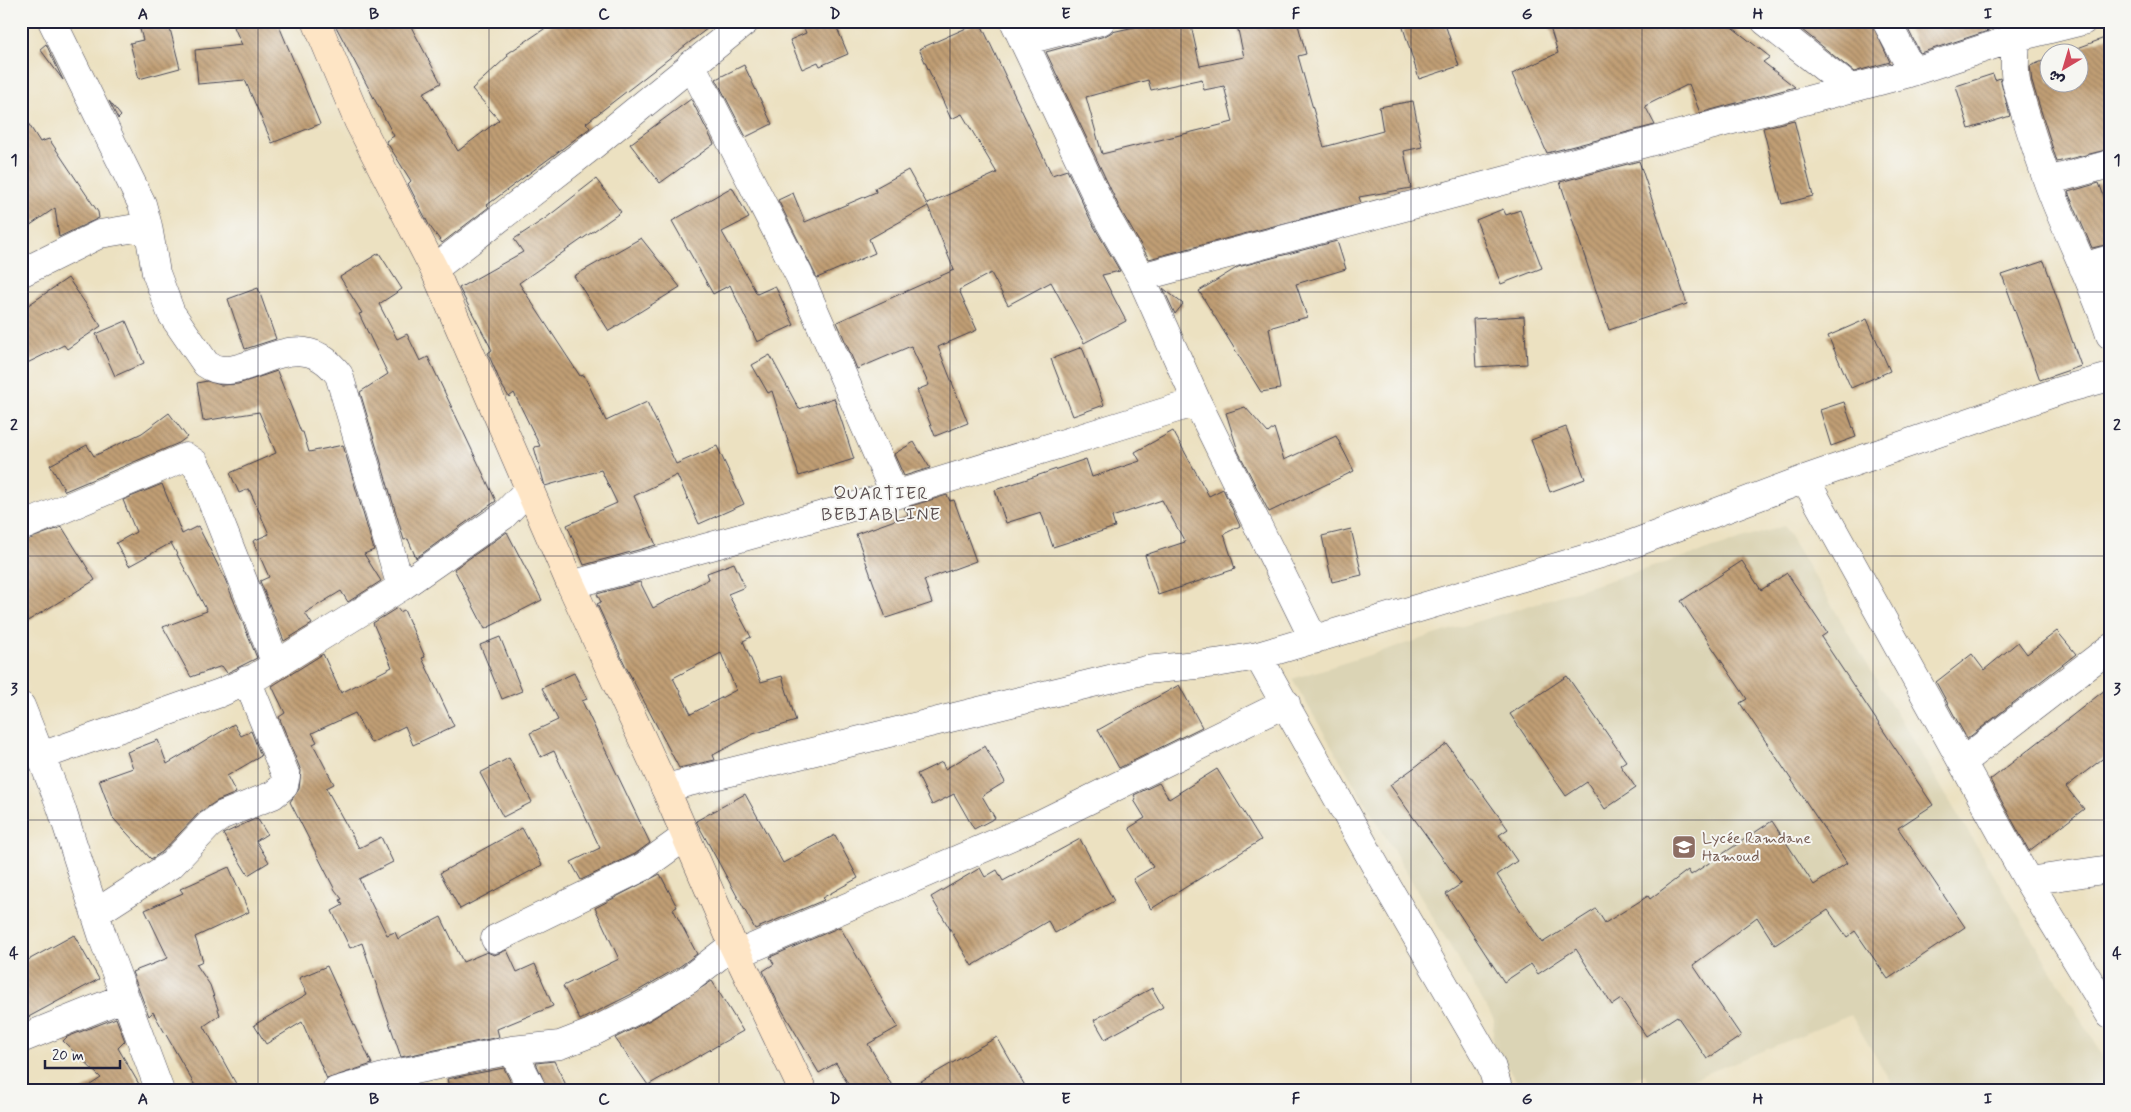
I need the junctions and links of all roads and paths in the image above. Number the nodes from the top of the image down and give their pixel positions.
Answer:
1 (52, 21) edge
2 (316, 21) edge
3 (746, 21) edge
4 (1101, 21) edge
5 (1765, 21) edge
6 (1886, 21) edge
7 (2084, 21) edge
8 (2017, 29) edge
9 (1019, 31) edge
10 (691, 64) junction
11 (1913, 72) junction
12 (1850, 88) junction
13 (2110, 164) edge
14 (2048, 181) junction
15 (148, 226) junction
16 (2110, 259) edge
17 (2083, 267) junction
18 (434, 269) junction
19 (21, 273) edge
20 (1141, 277) junction
21 (2110, 335) edge
22 (2110, 377) edge
23 (1198, 402) junction
24 (1806, 479) junction
25 (530, 488) junction
26 (895, 495) junction
27 (21, 526) edge
28 (572, 584) junction
29 (401, 587) junction
30 (1314, 640) junction
31 (2110, 648) edge
32 (1258, 656) junction
33 (276, 664) junction
34 (248, 680) junction
35 (1286, 703) junction
36 (21, 706) edge
37 (41, 756) junction
38 (1962, 762) junction
39 (665, 788) junction
40 (686, 836) junction
41 (2110, 869) edge
42 (2028, 881) junction
43 (96, 913) junction
44 (495, 939) dead end
45 (736, 950) junction
46 (125, 997) junction
47 (2110, 1015) edge
48 (21, 1038) edge
49 (512, 1050) junction
50 (160, 1091) edge
51 (336, 1091) edge
52 (533, 1091) edge
53 (802, 1091) edge
54 (1499, 1091) edge

1 - 15 street
2 - 18 main road
3 - 10 street
4 - 9 street
5 - 12 street
6 - 11 street
7 - 8 street
8 - 11 street
8 - 14 street
9 - 20 street
10 - 18 street
10 - 26 street
11 - 12 street
12 - 20 street
13 - 14 street
14 - 17 street
15 - 19 street
15 - 29 street
16 - 17 street
17 - 21 street
18 - 25 main road
20 - 23 street
22 - 24 street
23 - 26 street
23 - 30 street
24 - 30 street
24 - 38 street
25 - 28 main road
25 - 29 street
26 - 28 street
27 - 33 street
28 - 39 main road
29 - 33 street
30 - 32 street
31 - 38 street
32 - 35 street
32 - 39 street
33 - 34 street
34 - 37 street
34 - 43 street
35 - 45 street
35 - 54 street
36 - 37 street
37 - 43 street
38 - 42 street
39 - 40 main road
40 - 44 street
40 - 45 main road
41 - 42 street
42 - 47 street
43 - 46 street
45 - 49 street
45 - 53 main road
46 - 48 street
46 - 50 street
49 - 51 street
49 - 52 street

